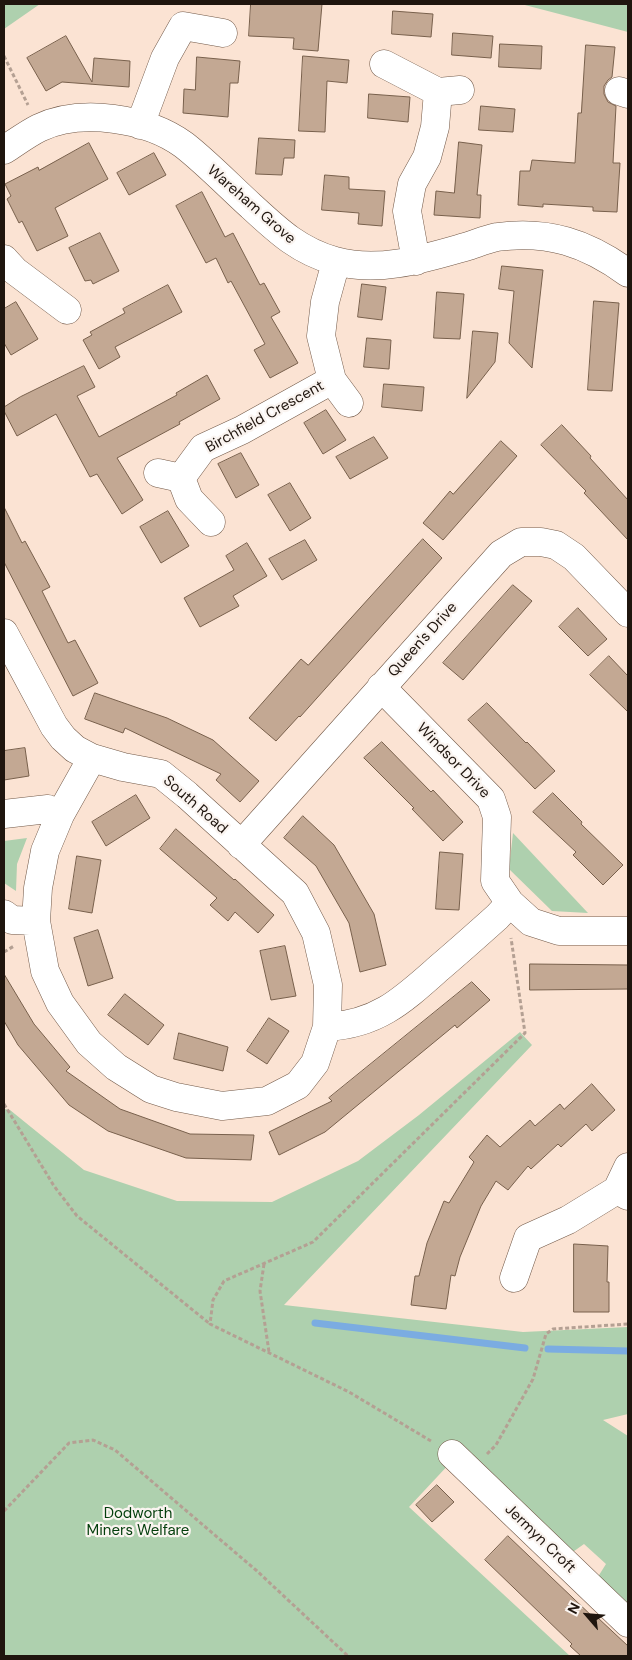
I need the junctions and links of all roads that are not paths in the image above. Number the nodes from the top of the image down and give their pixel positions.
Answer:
1 (223, 33) dead end
2 (384, 64) dead end
3 (140, 125) junction
4 (4, 150) edge
5 (4, 260) edge
6 (416, 261) junction
7 (336, 262) junction
8 (628, 273) edge
9 (67, 310) dead end
10 (332, 380) junction
11 (349, 403) dead end
12 (210, 522) dead end
13 (628, 613) edge
14 (4, 633) edge
15 (381, 687) junction
16 (92, 758) junction
17 (4, 814) edge
18 (60, 815) junction
19 (241, 845) junction
20 (510, 903) junction
21 (4, 914) edge
22 (36, 921) junction
23 (628, 931) edge
24 (327, 1027) junction
25 (624, 1184) edge
26 (514, 1278) dead end
27 (461, 1463) road end
28 (628, 1624) edge

1 - 3 street
2 - 6 street
3 - 4 street, Wareham Grove
3 - 7 street, Wareham Grove
5 - 9 street
6 - 7 street, Wareham Grove
6 - 8 street, Wareham Grove
7 - 10 street, Birchfield Crescent
10 - 11 street, Birchfield Crescent
10 - 12 street, Birchfield Crescent
13 - 15 street, Queen's Drive
14 - 16 street, South Road
15 - 19 street, Queen's Drive
15 - 20 street, Windsor Drive
16 - 18 street, South Road
16 - 19 street, South Road
17 - 18 street
18 - 22 street, South Road
19 - 24 street, South Road
20 - 23 street
20 - 24 street
21 - 22 street
22 - 24 street, South Road
25 - 26 street
27 - 28 street, Jermyn Croft

